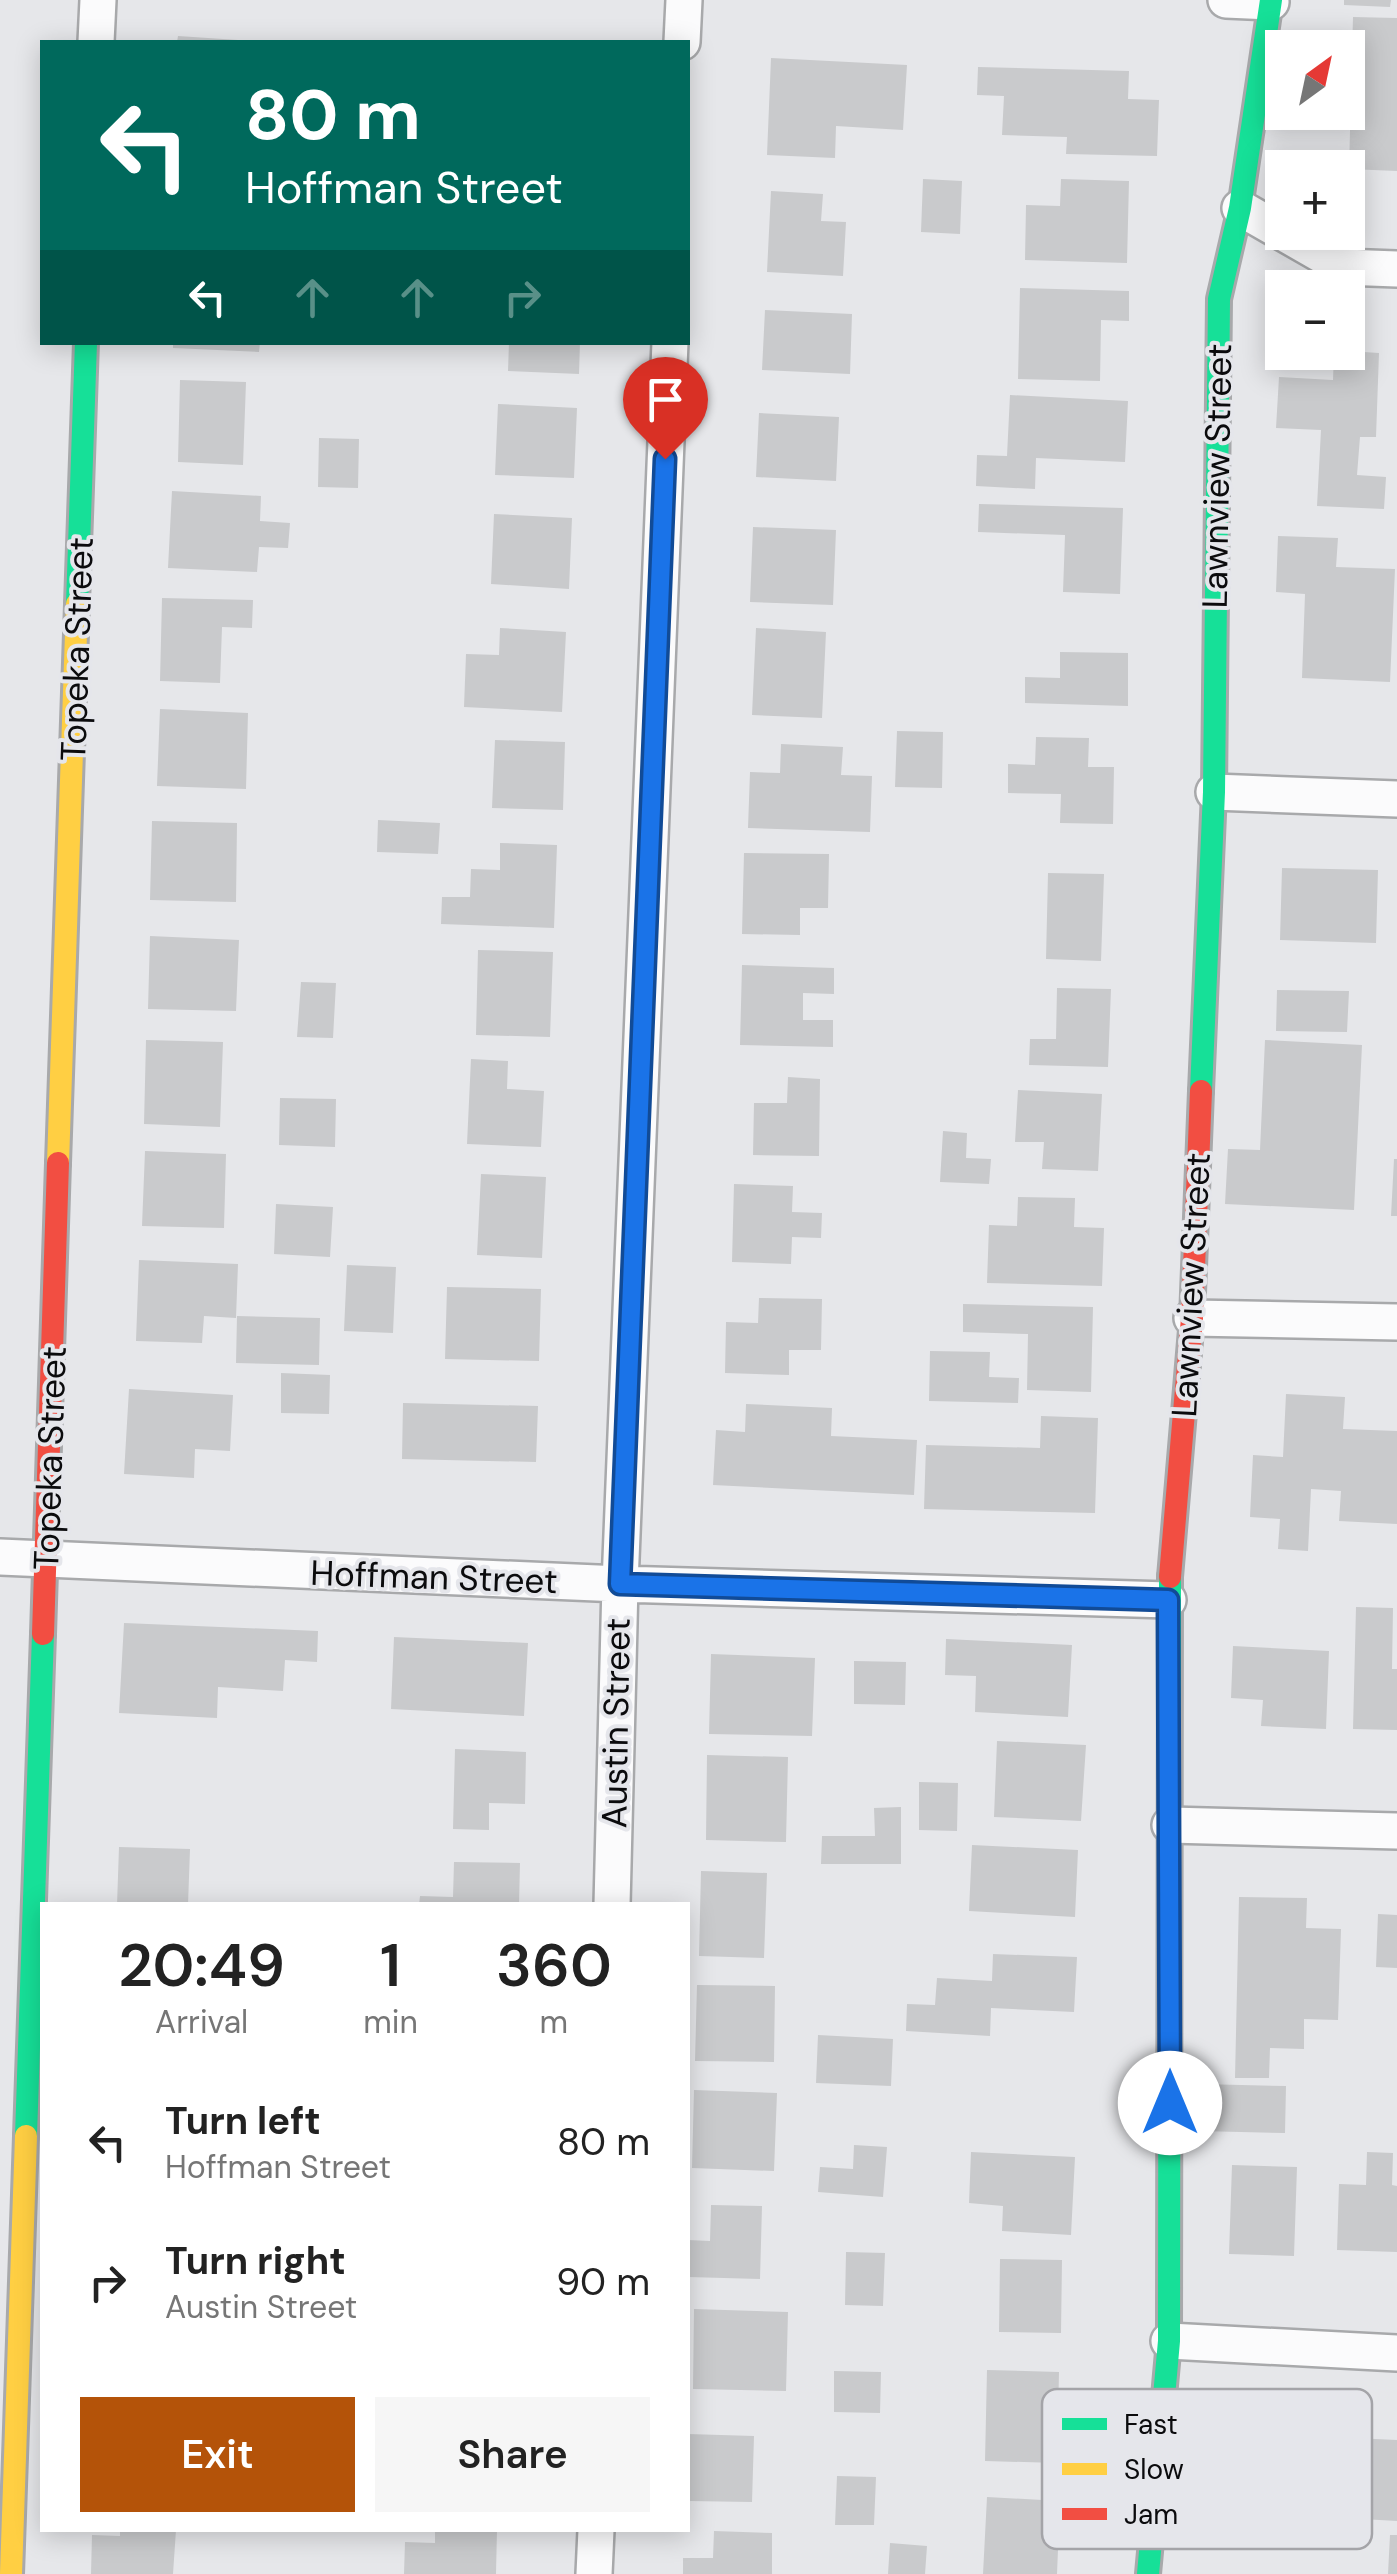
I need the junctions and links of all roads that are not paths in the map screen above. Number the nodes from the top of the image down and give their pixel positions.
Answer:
1 (98, 0) edge
2 (684, 0) edge
3 (1226, 0) edge
4 (1271, 1) edge
5 (96, 40) edge
6 (682, 40) edge
7 (1240, 208) junction
8 (1397, 269) edge
9 (86, 345) edge
10 (670, 345) edge
11 (1214, 792) junction
12 (1397, 799) edge
13 (1192, 1318) junction
14 (1397, 1322) edge
15 (0, 1557) edge
16 (47, 1560) junction
17 (620, 1584) junction
18 (1168, 1600) junction
19 (1170, 1824) junction
20 (1397, 1831) edge
21 (612, 1902) edge
22 (1169, 2342) junction
23 (1397, 2353) edge
24 (1165, 2389) edge
25 (596, 2532) edge
26 (1150, 2549) edge
27 (10, 2574) edge
28 (594, 2574) edge
29 (1148, 2574) edge

1 - 5 street
2 - 6 street
3 - 4 street
4 - 7 street, Lawnview Street
7 - 8 street
7 - 11 street, Lawnview Street
9 - 16 street, Topeka Street
10 - 17 street, Austin Street
11 - 12 street
11 - 13 street, Lawnview Street
13 - 14 street
13 - 18 street, Lawnview Street
15 - 16 street, Hoffman Street
16 - 17 street, Hoffman Street
16 - 27 street, Topeka Street
17 - 18 street, Hoffman Street
17 - 21 street, Austin Street
18 - 19 street, Lawnview Street
19 - 20 street
19 - 22 street, Lawnview Street
22 - 23 street
22 - 24 street, Lawnview Street
25 - 28 street
26 - 29 street, Lawnview Street

